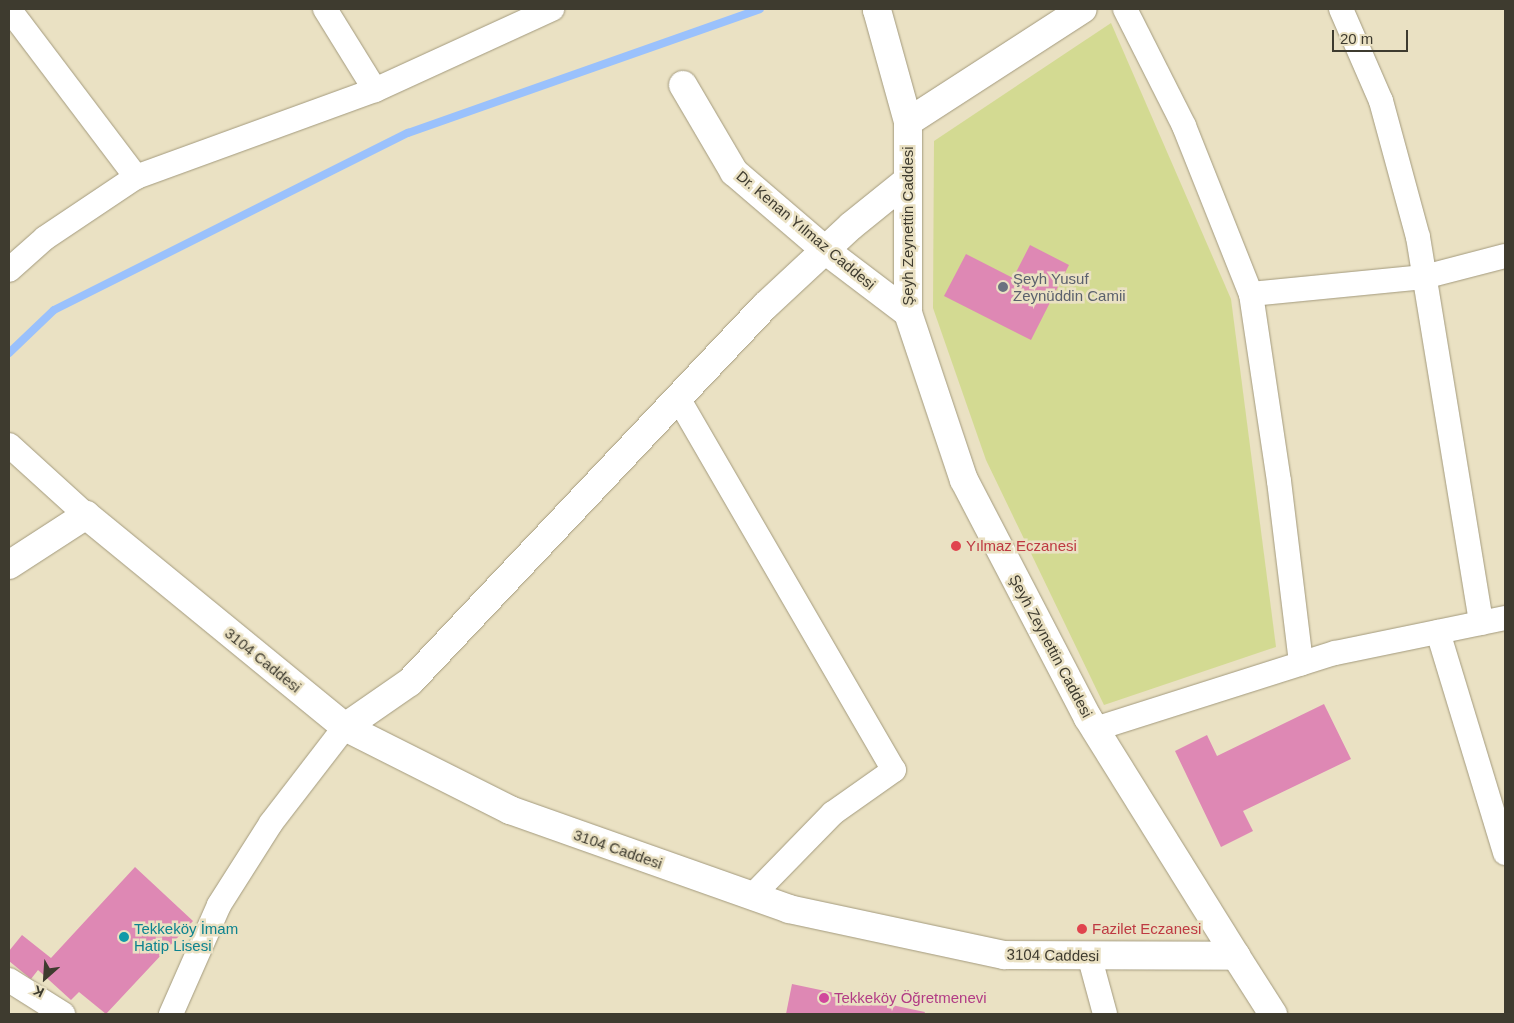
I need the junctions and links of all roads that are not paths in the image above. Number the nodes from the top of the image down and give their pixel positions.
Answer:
1 (10, 9) edge
2 (325, 9) edge
3 (552, 9) edge
4 (877, 9) edge
5 (1083, 9) edge
6 (1125, 9) edge
7 (1341, 9) edge
8 (683, 85) dead end
9 (375, 90) junction
10 (908, 122) junction
11 (136, 177) junction
12 (908, 180) junction
13 (825, 250) junction
14 (1505, 256) edge
15 (9, 270) edge
16 (1424, 277) junction
17 (1251, 294) junction
18 (908, 313) junction
19 (678, 398) junction
20 (9, 445) edge
21 (86, 516) junction
22 (9, 565) edge
23 (1505, 618) edge
24 (1481, 623) junction
25 (1438, 632) junction
26 (1301, 664) junction
27 (345, 727) junction
28 (1095, 729) junction
29 (1505, 853) edge
30 (752, 896) junction
31 (1089, 955) junction
32 (1236, 956) junction
33 (9, 980) edge
34 (63, 1014) edge
35 (171, 1014) edge
36 (1105, 1014) edge
37 (1273, 1014) edge

1 - 11 street
2 - 9 street
3 - 9 street
4 - 10 street, Şeyh Zeynettin Caddesi
5 - 10 street
6 - 17 street
7 - 16 street
8 - 13 street, Dr. Kenan Yılmaz Caddesi
9 - 11 street
10 - 12 street, Şeyh Zeynettin Caddesi
11 - 15 street
12 - 13 street
12 - 18 street, Şeyh Zeynettin Caddesi
13 - 18 street, Dr. Kenan Yılmaz Caddesi
13 - 19 street
14 - 16 street
16 - 17 street
16 - 24 street
17 - 26 street
18 - 28 street, Şeyh Zeynettin Caddesi
19 - 27 street
19 - 30 street
20 - 21 street
21 - 22 street
21 - 27 street, 3104 Caddesi
23 - 24 street
24 - 25 street
25 - 26 street
25 - 29 street
26 - 28 street
27 - 30 street, 3104 Caddesi
27 - 35 street
28 - 32 street, Şeyh Zeynettin Caddesi
30 - 31 street, 3104 Caddesi
31 - 32 street, 3104 Caddesi
31 - 36 street
32 - 37 street, Şeyh Zeynettin Caddesi
33 - 34 street

